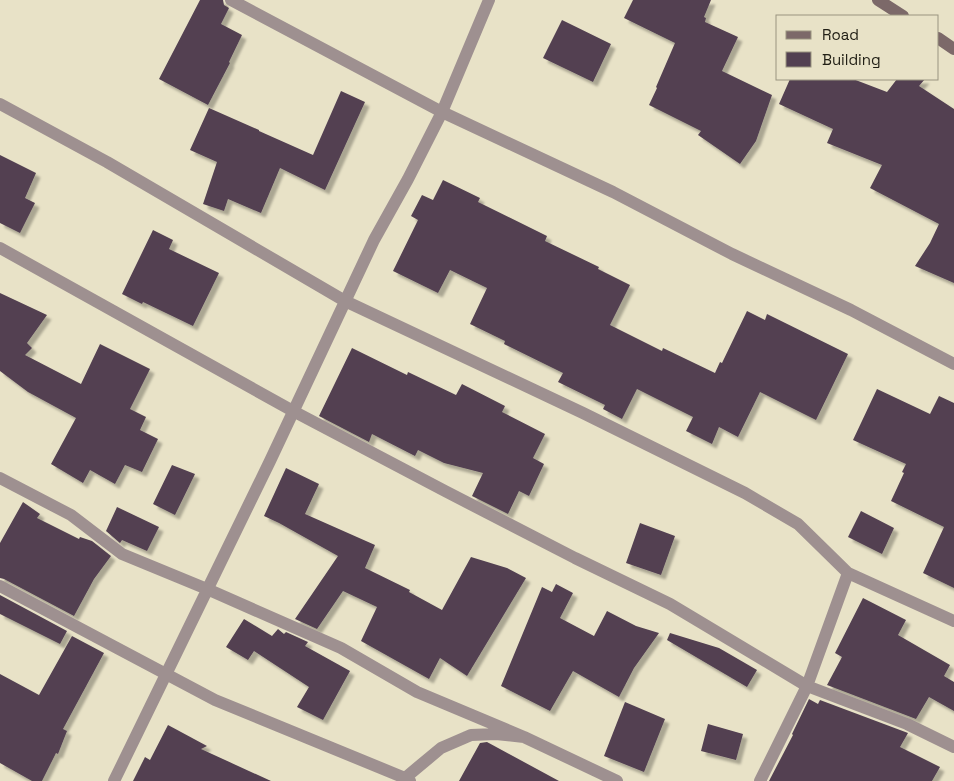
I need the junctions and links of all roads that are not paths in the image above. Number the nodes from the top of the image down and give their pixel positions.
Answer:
1 (231, 0) edge
2 (489, 0) edge
3 (878, 0) edge
4 (901, 15) edge
5 (939, 39) edge
6 (954, 49) edge
7 (0, 104) edge
8 (442, 112) junction
9 (0, 248) edge
10 (345, 301) junction
11 (954, 364) edge
12 (293, 411) junction
13 (0, 478) edge
14 (848, 573) junction
15 (0, 586) edge
16 (207, 589) junction
17 (954, 621) edge
18 (166, 673) junction
19 (807, 686) junction
20 (524, 737) junction
21 (954, 746) edge
22 (408, 779) edge
23 (114, 781) edge
24 (617, 781) edge
25 (760, 781) edge

1 - 8 street
2 - 8 street
3 - 4 street
5 - 6 street
7 - 10 street
8 - 10 street
8 - 11 street
9 - 12 street
10 - 12 street
10 - 14 street
12 - 16 street
12 - 19 street
13 - 16 street
14 - 17 street
14 - 19 street
15 - 18 street
16 - 18 street
16 - 20 street
18 - 22 street
18 - 23 street
19 - 21 street
19 - 25 street
20 - 22 street
20 - 24 street

